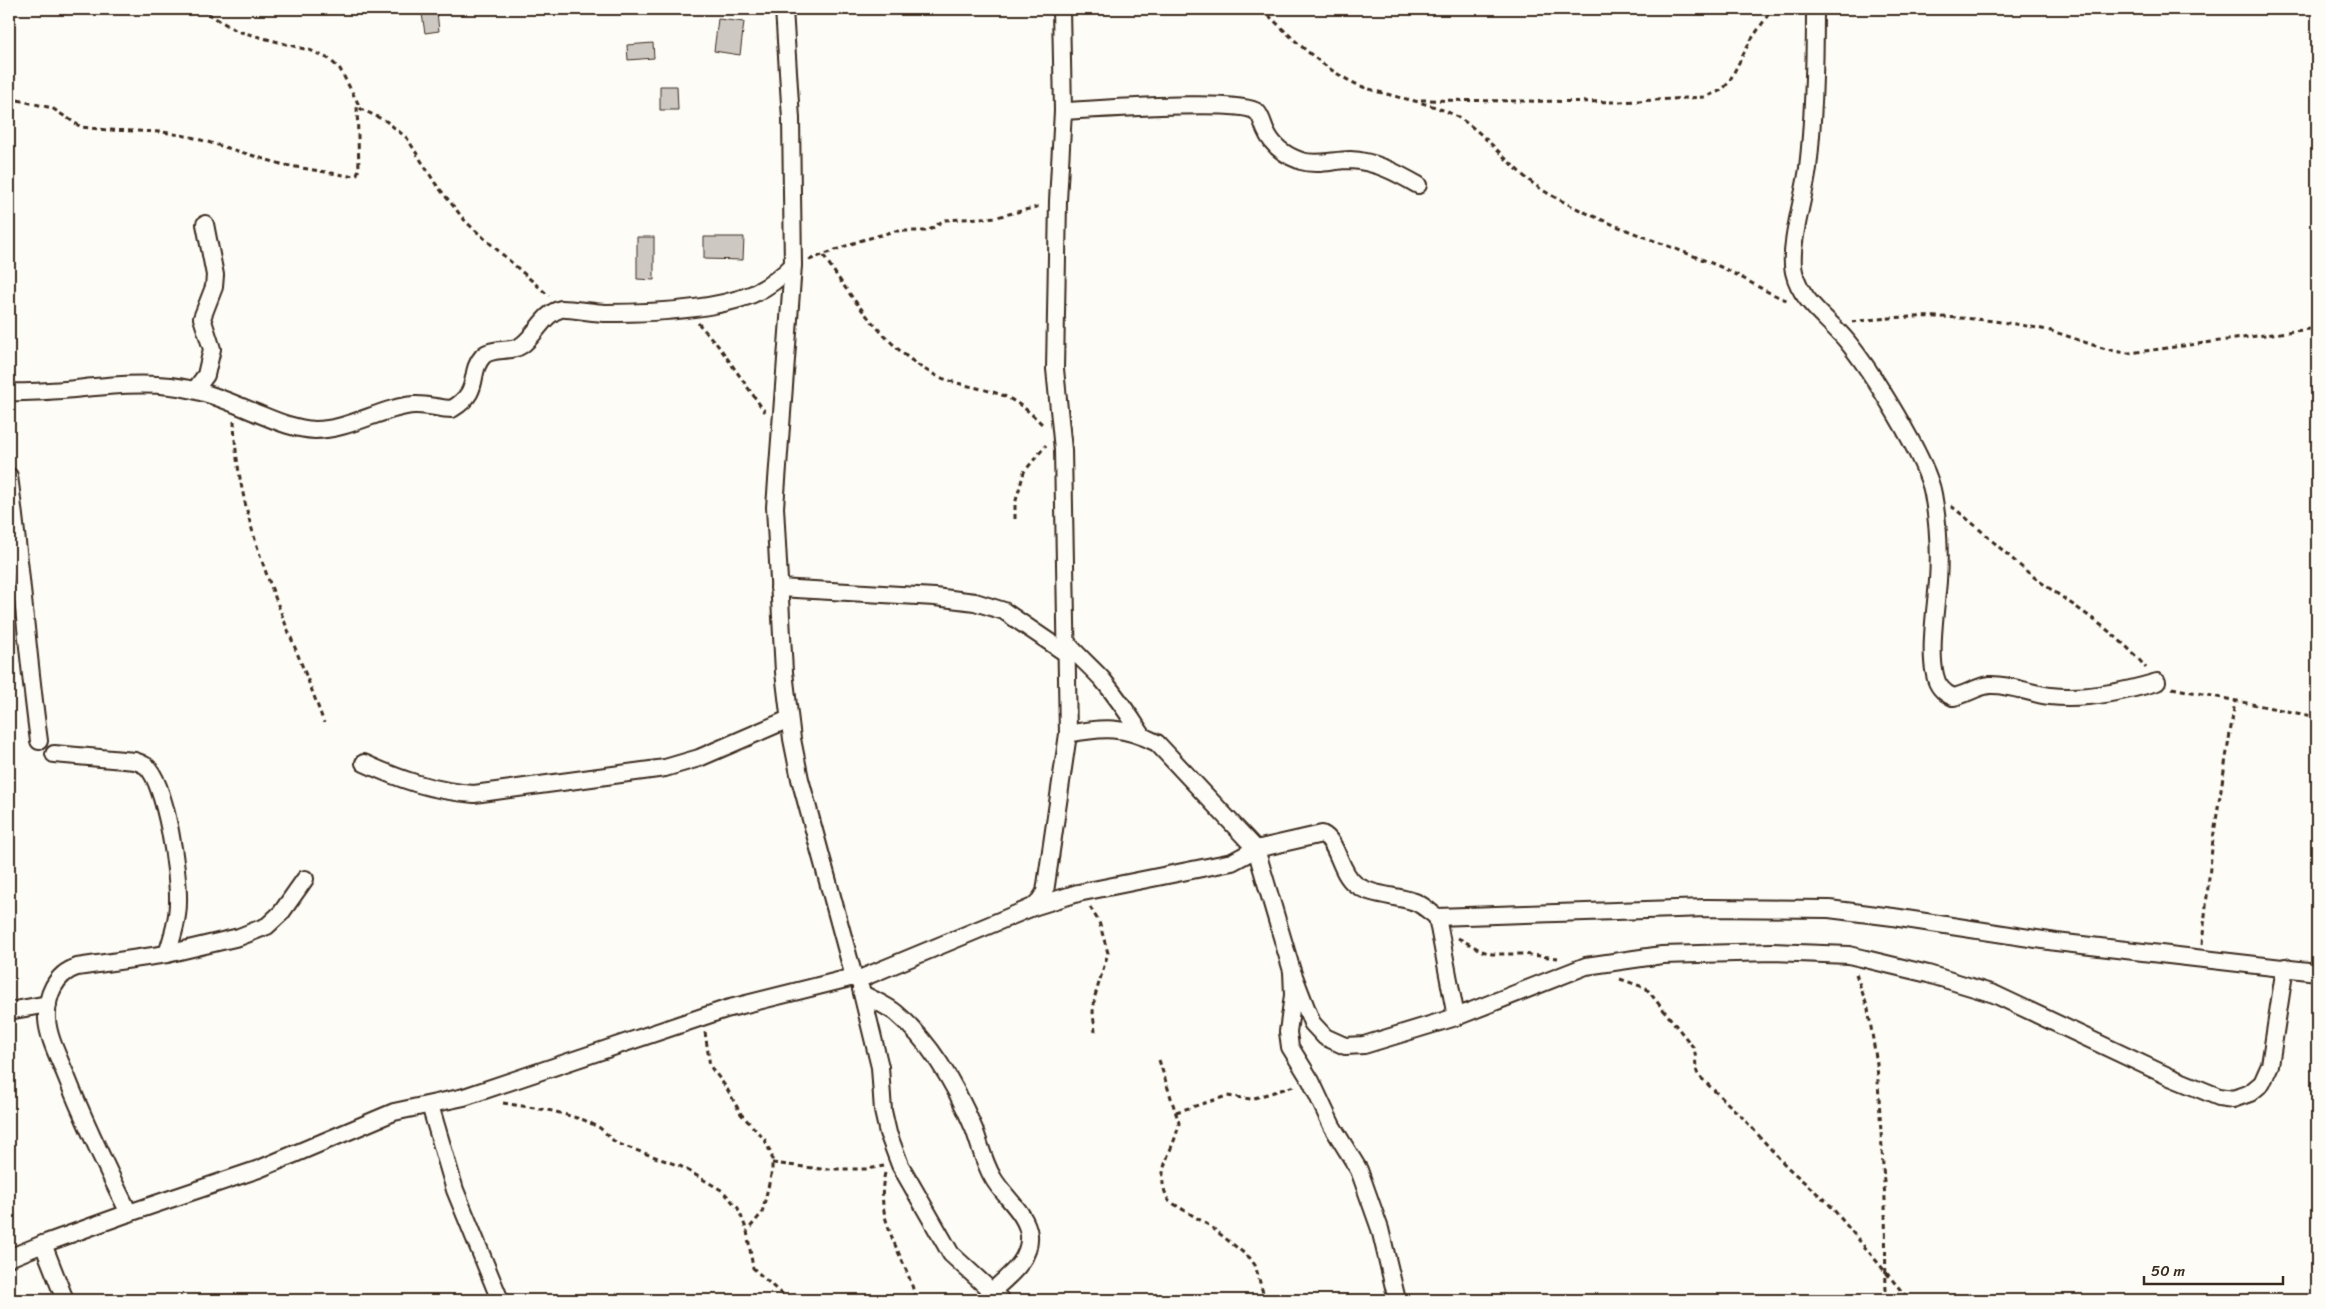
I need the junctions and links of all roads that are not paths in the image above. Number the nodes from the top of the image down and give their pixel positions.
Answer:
1 (784, 9) edge
2 (1061, 9) edge
3 (1815, 9) edge
4 (1063, 111) junction
5 (1418, 185) dead end
6 (205, 224) dead end
7 (793, 266) junction
8 (195, 390) junction
9 (9, 392) edge
10 (9, 476) edge
11 (779, 588) junction
12 (1067, 648) junction
13 (2157, 682) road end
14 (789, 719) junction
15 (1068, 734) junction
16 (1142, 735) junction
17 (39, 741) dead end
18 (54, 754) dead end
19 (364, 763) dead end
20 (1256, 849) junction
21 (305, 879) dead end
22 (1033, 907) junction
23 (1439, 922) junction
24 (167, 954) junction
25 (2285, 967) junction
26 (1292, 971) junction
27 (2317, 972) edge
28 (858, 984) junction
29 (48, 1004) junction
30 (9, 1011) edge
31 (1456, 1017) junction
32 (430, 1105) junction
33 (129, 1212) junction
34 (43, 1244) junction
35 (9, 1258) edge
36 (995, 1296) edge
37 (65, 1300) edge
38 (500, 1300) edge
39 (1397, 1300) edge

1 - 7 street
2 - 4 street
3 - 13 street
4 - 5 street
4 - 12 street
6 - 8 street
7 - 8 street
7 - 11 street
8 - 9 street
10 - 17 street
11 - 12 street
11 - 14 street
12 - 15 street
12 - 16 street
14 - 19 street
14 - 28 street
15 - 16 street
15 - 22 street
16 - 20 street
18 - 24 street
20 - 22 street
20 - 23 street
20 - 26 street
21 - 24 street
22 - 28 street
23 - 25 street
23 - 31 street
24 - 29 street
25 - 27 street
25 - 31 street
26 - 31 street
26 - 39 street
28 - 32 street
28 - 36 street
28 - 36 street
29 - 30 street
29 - 33 street
32 - 33 street
32 - 38 street
33 - 34 street
34 - 35 street
34 - 37 street

